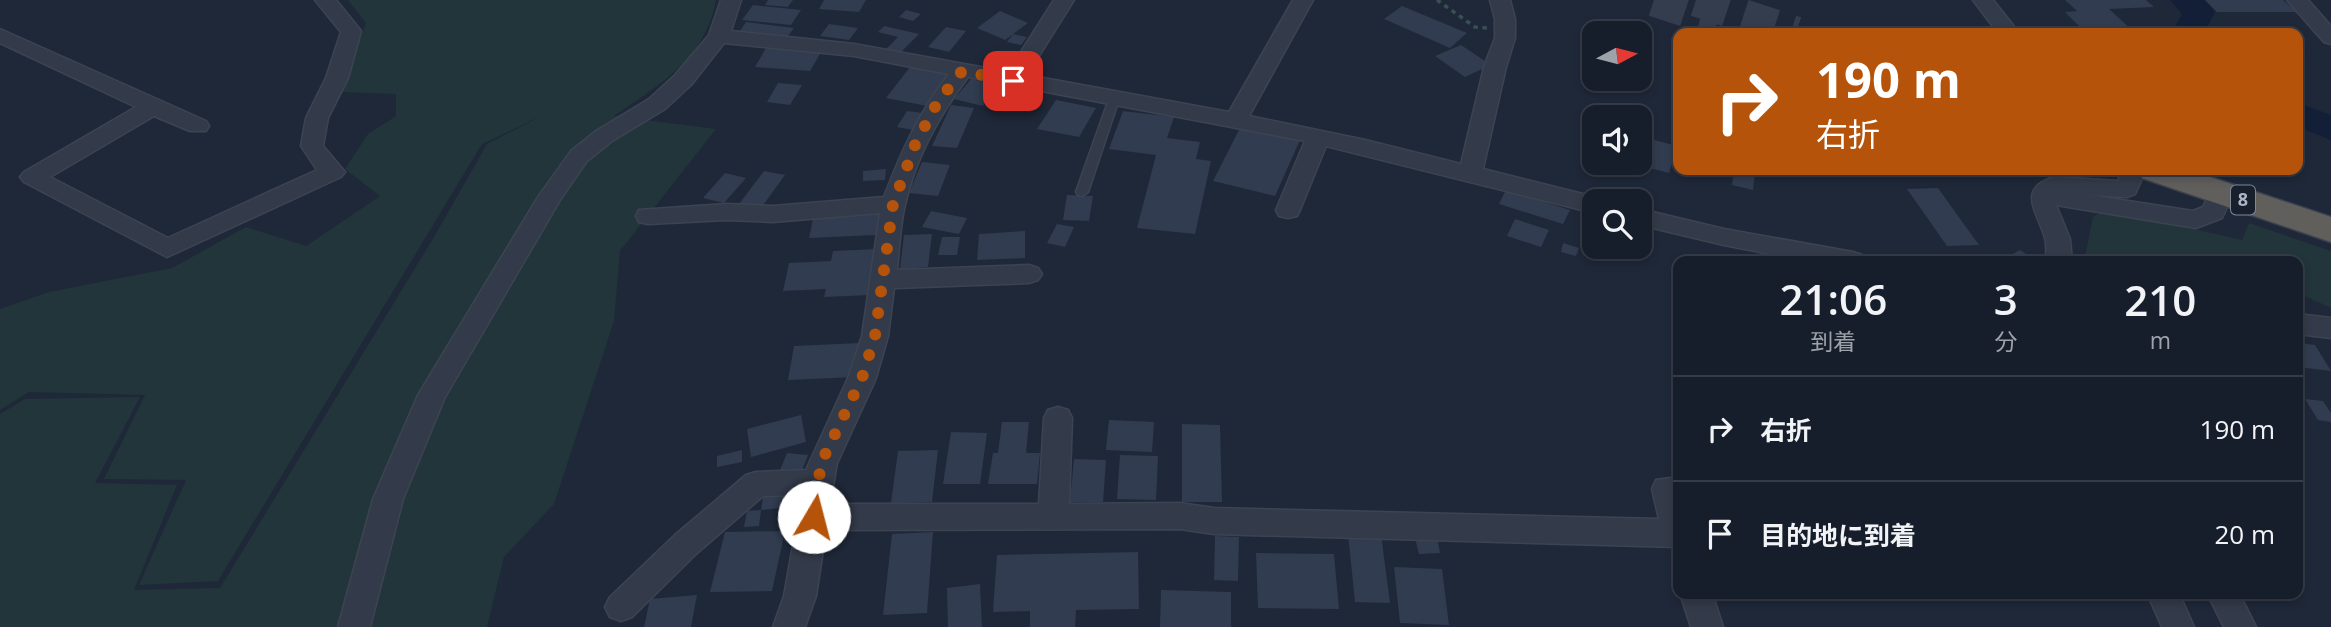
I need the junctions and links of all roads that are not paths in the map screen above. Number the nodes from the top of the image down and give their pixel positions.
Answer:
1 (325, 0) edge
2 (731, 0) edge
3 (1065, 0) edge
4 (1303, 0) edge
5 (1500, 0) edge
6 (1983, 0) edge
7 (2297, 0) edge
8 (2005, 28) edge
9 (0, 35) edge
10 (719, 36) junction
11 (2331, 38) edge
12 (962, 71) junction
13 (1013, 81) junction
14 (1114, 99) junction
15 (153, 107) junction
16 (1236, 120) junction
17 (198, 125) dead end
18 (1318, 137) junction
19 (1470, 175) junction
20 (2132, 175) edge
21 (2169, 175) edge
22 (2229, 175) edge
23 (1082, 192) dead end
24 (2043, 195) junction
25 (1582, 202) edge
26 (893, 204) junction
27 (2215, 207) dead end
28 (2331, 209) edge
29 (1288, 210) dead end
30 (648, 216) dead end
31 (1652, 219) edge
32 (2331, 230) edge
33 (1826, 256) edge
34 (2059, 256) edge
35 (1030, 274) dead end
36 (882, 280) junction
37 (2303, 325) edge
38 (2331, 328) edge
39 (1058, 418) dead end
40 (819, 482) junction
41 (1673, 489) edge
42 (1673, 513) edge
43 (814, 517) junction
44 (1053, 517) junction
45 (1673, 533) edge
46 (1698, 599) edge
47 (2166, 599) edge
48 (2226, 599) edge
49 (621, 607) dead end
50 (354, 627) edge
51 (789, 627) edge
52 (1707, 627) edge
53 (2178, 627) edge
54 (2240, 627) edge

1 - 15 street
2 - 10 street
3 - 13 street
4 - 16 street
5 - 19 street
6 - 8 street
7 - 11 street
9 - 15 street
10 - 12 street
10 - 50 street
12 - 13 street
12 - 26 street
13 - 14 street
14 - 16 street
14 - 23 lane
15 - 17 street
16 - 18 street
18 - 19 street
18 - 29 street
19 - 25 street
20 - 24 street
21 - 32 highway, 8
22 - 28 highway, 8
24 - 27 street
24 - 34 street
26 - 30 street
26 - 36 street
31 - 33 street
35 - 36 street
36 - 40 street
37 - 38 street
39 - 44 street
40 - 43 street
40 - 49 street
41 - 42 street
43 - 44 street
43 - 51 street
44 - 45 street
46 - 52 street
47 - 53 street
48 - 54 street

